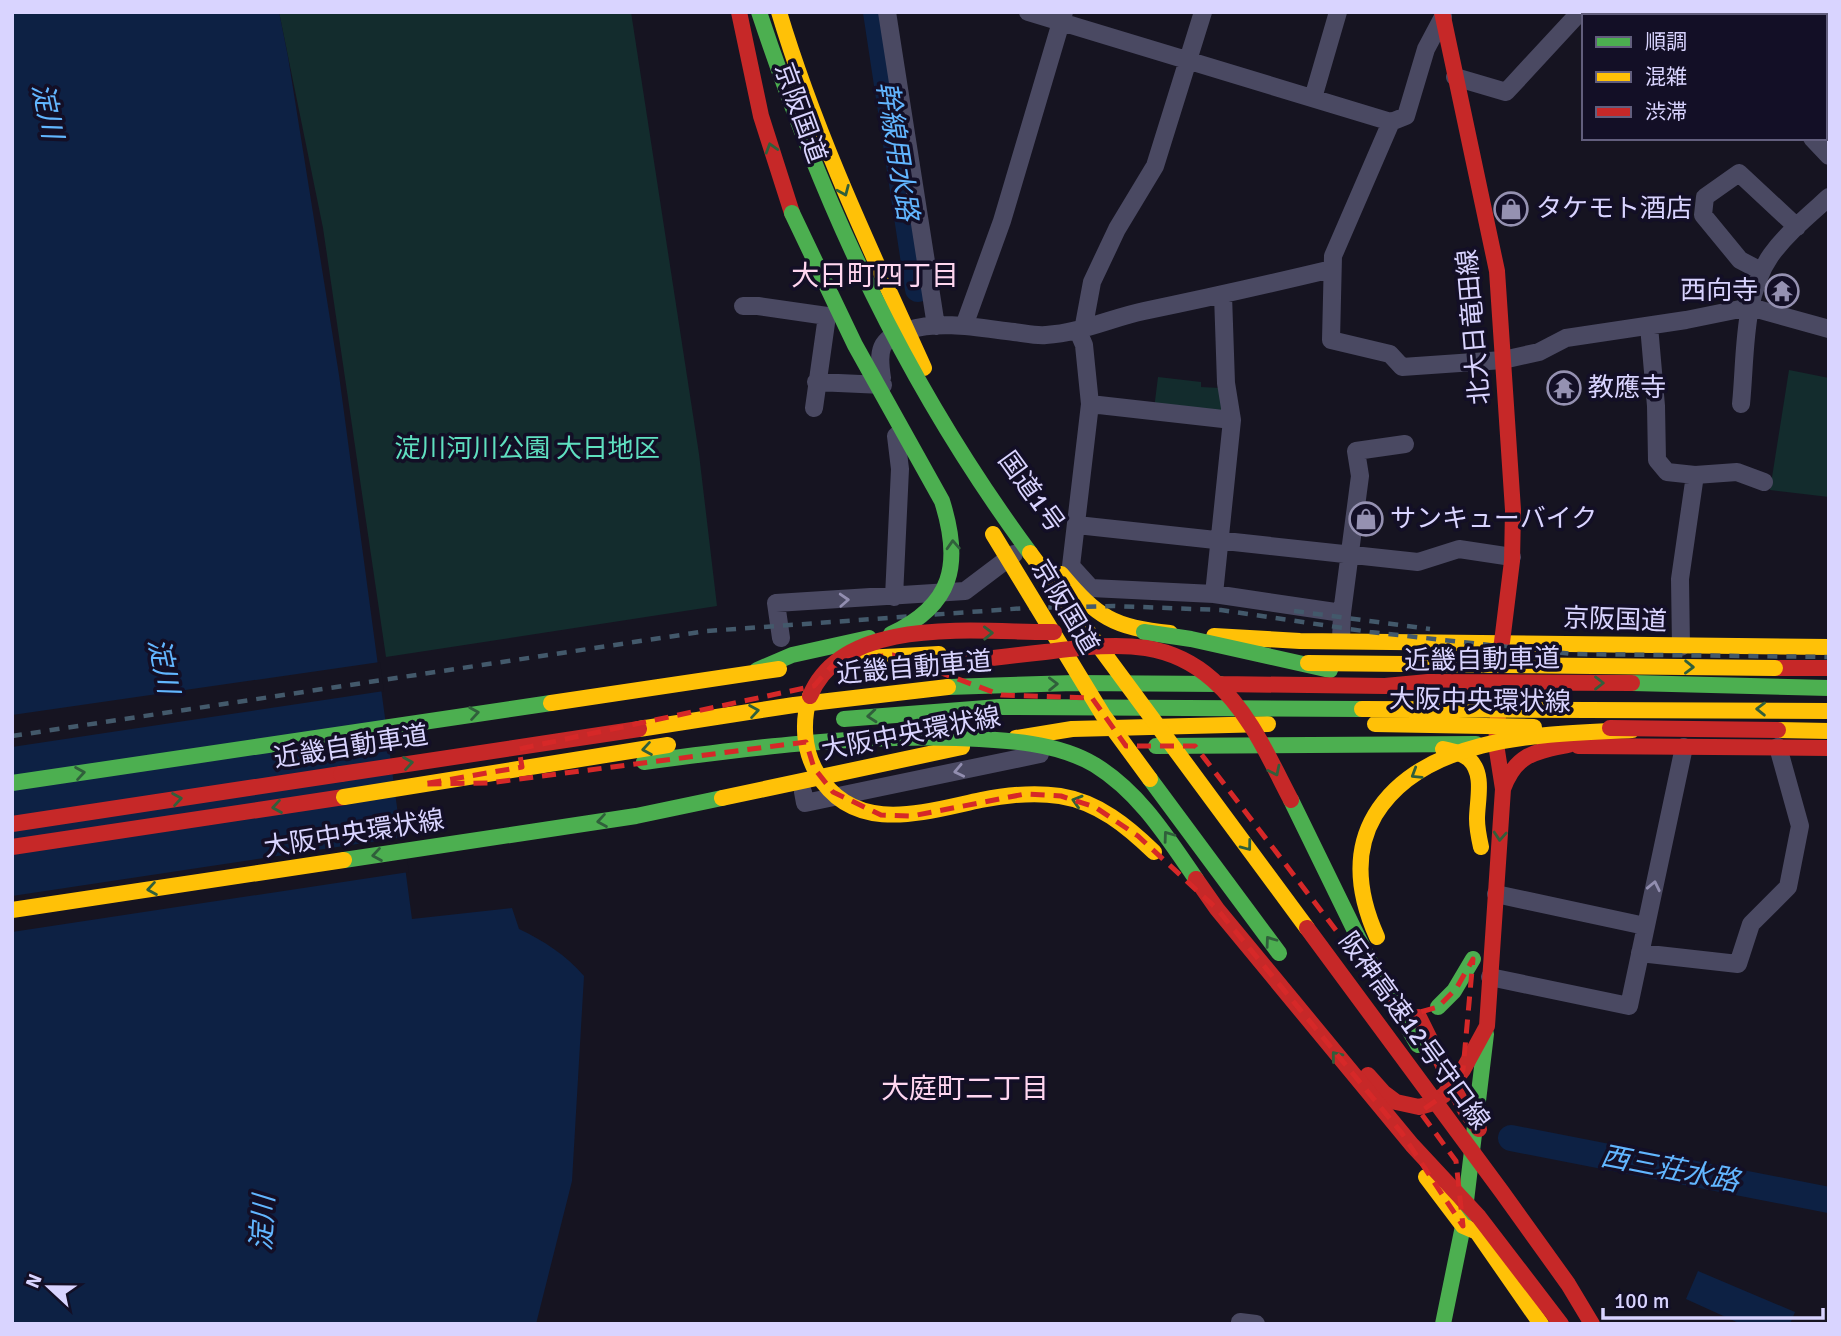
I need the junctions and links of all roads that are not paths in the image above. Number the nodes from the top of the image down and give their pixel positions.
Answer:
1 (739, 12) edge
2 (759, 12) edge
3 (779, 12) edge
4 (887, 12) edge
5 (1028, 12) edge
6 (1203, 12) edge
7 (1339, 12) edge
8 (1580, 12) edge
9 (1443, 15) edge
10 (1063, 18) edge
11 (1189, 60) junction
12 (1455, 77) junction
13 (1313, 99) junction
14 (1391, 122) junction
15 (1814, 140) edge
16 (1829, 156) edge
17 (795, 171) dead end
18 (1829, 197) edge
19 (1797, 227) junction
20 (1332, 269) junction
21 (1761, 271) junction
22 (1223, 295) junction
23 (743, 306) dead end
24 (1750, 307) junction
25 (827, 316) junction
26 (936, 326) junction
27 (964, 326) junction
28 (1649, 326) junction
29 (1829, 329) edge
30 (907, 330) junction
31 (1078, 331) junction
32 (875, 340) junction
33 (1503, 360) junction
34 (816, 382) junction
35 (891, 385) junction
36 (1090, 404) junction
37 (1741, 404) dead end
38 (814, 408) dead end
39 (1232, 420) junction
40 (1405, 444) dead end
41 (1695, 475) junction
42 (1764, 482) dead end
43 (1002, 515) junction
44 (1077, 525) junction
45 (1034, 540) junction
46 (1219, 541) junction
47 (1350, 555) junction
48 (1512, 557) junction
49 (1214, 594) junction
50 (894, 597) junction
51 (1342, 613) junction
52 (781, 638) dead end
53 (1341, 640) junction
54 (1300, 641) junction
55 (1502, 642) junction
56 (1681, 647) junction
57 (1824, 648) edge
58 (930, 654) junction
59 (893, 655) junction
60 (1824, 667) edge
61 (757, 670) junction
62 (885, 674) dead end
63 (844, 681) dead end
64 (1428, 682) junction
65 (1829, 688) edge
66 (1499, 696) junction
67 (1829, 711) edge
68 (1829, 720) edge
69 (790, 727) dead end
70 (1829, 731) edge
71 (752, 732) dead end
72 (573, 737) junction
73 (1778, 739) junction
74 (1401, 743) junction
75 (1496, 744) junction
76 (1568, 745) junction
77 (1073, 747) junction
78 (1684, 747) junction
79 (1829, 748) edge
80 (927, 753) junction
81 (1207, 761) dead end
82 (1162, 762) dead end
83 (12, 783) edge
84 (423, 784) junction
85 (1503, 789) junction
86 (804, 798) dead end
87 (12, 824) edge
88 (12, 847) edge
89 (1496, 894) junction
90 (1217, 909) junction
91 (12, 910) edge
92 (1645, 926) junction
93 (1346, 949) dead end
94 (1640, 953) junction
95 (1292, 971) dead end
96 (1490, 977) junction
97 (1469, 1000) dead end
98 (1315, 1003) dead end
99 (1487, 1026) junction
100 (1467, 1028) dead end
101 (1463, 1070) junction
102 (1372, 1081) junction
103 (1402, 1087) dead end
104 (1465, 1110) junction
105 (1426, 1119) dead end
106 (1482, 1144) junction
107 (1457, 1159) junction
108 (1505, 1185) junction
109 (1464, 1226) junction
110 (1556, 1238) dead end
111 (1443, 1324) edge
112 (1524, 1324) edge
113 (1541, 1324) edge
114 (1561, 1324) edge
115 (1571, 1324) edge
116 (1592, 1324) edge
117 (1604, 1324) edge

1 - 17 main road, 京阪国道
61 -> 1 main road, bridge
2 - 43 main road, 京阪国道, bridge
3 -> 30 main road, 国道1号
4 - 26 street
5 - 10 street
6 - 11 street
7 - 13 street
8 - 12 street
9 - 12 main road, 北大日竜田線
9 - 14 street
10 - 11 street
10 - 27 street
11 - 13 street
11 - 31 street
12 - 33 main road, 北大日竜田線
13 - 14 street
14 - 20 street
15 - 16 street
18 - 19 street
19 - 21 street
19 - 21 street
20 - 22 street
20 - 33 street
21 - 24 street
22 - 31 street
22 - 39 street
23 - 25 street
24 - 28 street
24 - 29 street
24 - 37 street
25 - 32 street
25 - 34 street
26 - 27 street
26 - 30 street
27 - 31 street
28 - 33 street
28 - 41 street
30 - 32 street
30 - 45 main road, 国道1号
31 - 36 street
32 - 35 street
33 - 48 main road, 北大日竜田線
34 - 35 street
34 - 38 street
35 - 50 street
36 - 39 street
36 - 44 street
39 - 46 street
40 - 47 street
41 - 42 street
41 - 56 street
43 - 81 main road, bridge
43 -> 116 main road, 阪神高速12号守口線, bridge
44 - 46 street
44 - 49 street
45 - 50 street
45 - 54 main road, 国道1号
46 - 47 street
46 - 49 street
47 - 48 street
47 - 51 street
48 - 55 main road, 北大日竜田線
49 - 51 street
52 -> 50 street
51 - 53 street
53 - 54 main road, 国道1号
53 - 55 main road, 国道1号
54 - 58 main road
55 - 56 main road, 京阪国道
55 - 66 main road
56 - 57 main road, 京阪国道
58 - 59 main road, 大阪中央環状線
58 -> 60 main road, 大阪中央環状線, bridge
59 - 61 main road, 大阪中央環状線
59 - 66 main road
83 -> 61 main road, 大阪中央環状線
62 -> 104 main road, bridge
63 - 72 main road, bridge
64 -> 65 main road, 近畿自動車道, bridge
72 -> 64 main road, 近畿自動車道, bridge
90 -> 64 main road, bridge
66 - 75 main road
67 -> 69 main road, 近畿自動車道, bridge
68 -> 104 main road, bridge
70 - 73 main road, 大阪中央環状線
71 -> 84 main road, 近畿自動車道, bridge
87 -> 72 main road, 近畿自動車道, bridge
73 - 78 main road
73 - 79 main road
73 - 80 main road, 大阪中央環状線, bridge
73 - 94 street
74 - 75 main road
74 - 75 main road
74 - 77 main road
75 - 76 main road
75 - 85 main road
76 - 78 main road
76 - 85 main road
77 - 80 main road
77 -> 86 street
92 -> 78 street
80 -> 91 main road, 大阪中央環状線
95 -> 82 main road, 京阪国道, bridge
84 -> 88 main road, 近畿自動車道, bridge
90 -> 84 main road, bridge
85 -> 89 main road
89 - 92 street
89 - 96 main road
114 -> 90 main road, bridge
92 - 94 street
93 - 97 main road, bridge
94 - 96 street
96 - 99 main road
98 - 102 main road
99 - 101 main road
99 - 106 main road
100 - 101 main road
101 - 102 main road
101 - 107 main road
102 - 109 main road
103 - 105 main road, 阪神高速12号守口線
104 - 106 main road, bridge
106 - 107 main road
106 - 108 main road
106 - 109 main road
107 - 109 main road
107 - 115 main road, 阪神高速12号守口線
108 - 117 main road
108 - 117 main road
109 - 111 main road
109 - 112 main road
109 - 113 main road
110 - 117 main road

